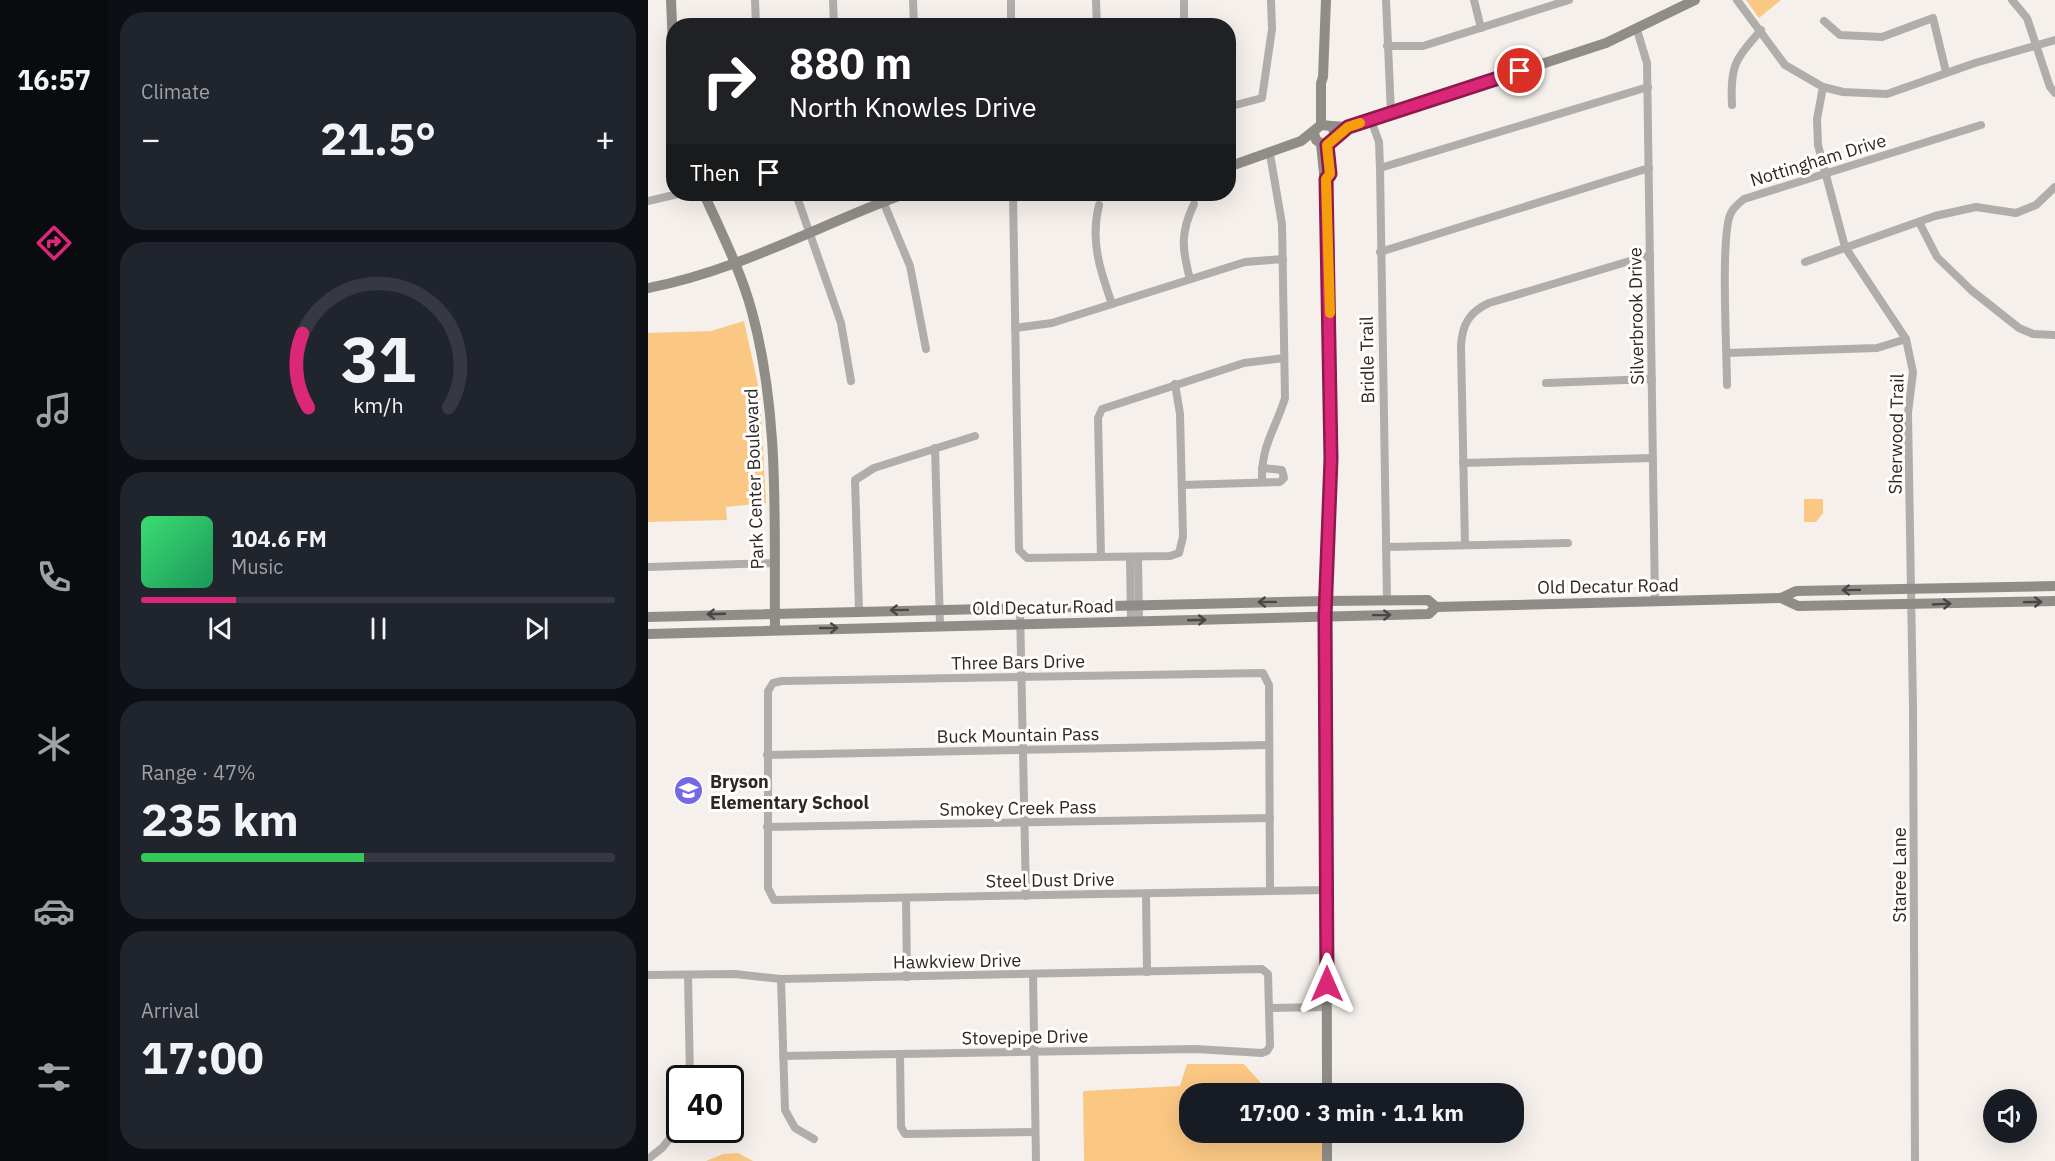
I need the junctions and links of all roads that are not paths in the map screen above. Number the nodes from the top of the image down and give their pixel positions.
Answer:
1 (671, 0) edge
2 (755, 0) edge
3 (833, 0) edge
4 (913, 0) edge
5 (1011, 0) edge
6 (1096, 0) edge
7 (1184, 0) edge
8 (1271, 0) edge
9 (1326, 0) edge
10 (1386, 0) edge
11 (1474, 0) edge
12 (1568, 0) edge
13 (1695, 0) edge
14 (1737, 0) edge
15 (2012, 0) edge
16 (672, 18) edge
17 (756, 18) edge
18 (834, 18) edge
19 (914, 18) edge
20 (1011, 18) edge
21 (1097, 18) edge
22 (1185, 18) edge
23 (1824, 21) dead end
24 (1480, 28) junction
25 (1637, 30) junction
26 (1761, 30) junction
27 (2055, 40) edge
28 (2037, 45) junction
29 (1387, 46) junction
30 (1946, 72) junction
31 (1648, 87) junction
32 (1823, 87) junction
33 (2055, 93) edge
34 (1236, 105) edge
35 (1732, 105) dead end
36 (1391, 113) junction
37 (1371, 120) junction
38 (1981, 125) dead end
39 (1324, 135) junction
40 (1270, 154) junction
41 (1236, 164) edge
42 (1380, 168) junction
43 (1649, 168) junction
44 (1825, 174) junction
45 (2055, 187) edge
46 (666, 197) edge
47 (648, 201) edge
48 (707, 201) edge
49 (799, 201) edge
50 (874, 201) edge
51 (884, 201) edge
52 (1013, 201) edge
53 (1194, 204) dead end
54 (1099, 205) dead end
55 (1918, 222) junction
56 (810, 232) junction
57 (1845, 246) junction
58 (1380, 252) junction
59 (1650, 255) junction
60 (1283, 259) junction
61 (1805, 262) dead end
62 (734, 263) junction
63 (1190, 279) junction
64 (648, 288) edge
65 (1112, 304) junction
66 (1015, 327) junction
67 (2055, 335) edge
68 (1906, 339) junction
69 (926, 349) dead end
70 (1727, 353) junction
71 (1284, 357) junction
72 (1652, 379) junction
73 (851, 381) dead end
74 (1546, 383) dead end
75 (1175, 384) junction
76 (1727, 385) dead end
77 (975, 436) dead end
78 (935, 448) junction
79 (1653, 458) junction
80 (1462, 463) junction
81 (1262, 468) junction
82 (1262, 482) junction
83 (1182, 485) junction
84 (1568, 543) dead end
85 (1465, 545) junction
86 (1386, 547) junction
87 (1101, 557) junction
88 (1134, 557) junction
89 (774, 563) junction
90 (648, 567) edge
91 (2055, 586) edge
92 (2010, 587) junction
93 (1910, 589) junction
94 (1781, 598) junction
95 (1326, 601) junction
96 (2055, 601) edge
97 (1387, 602) junction
98 (1654, 602) junction
99 (2010, 602) junction
100 (1135, 605) junction
101 (1910, 606) junction
102 (1436, 607) junction
103 (1020, 608) junction
104 (939, 610) junction
105 (859, 611) junction
106 (775, 613) junction
107 (1325, 616) junction
108 (648, 617) edge
109 (1135, 622) junction
110 (1021, 625) junction
111 (940, 626) junction
112 (775, 630) junction
113 (648, 634) edge
114 (1022, 677) junction
115 (1269, 745) junction
116 (1023, 750) junction
117 (767, 755) junction
118 (1270, 818) junction
119 (1025, 823) junction
120 (767, 827) junction
121 (1270, 890) junction
122 (1327, 890) junction
123 (1146, 894) junction
124 (1026, 896) junction
125 (906, 898) junction
126 (1147, 972) junction
127 (1033, 974) junction
128 (648, 975) edge
129 (688, 975) junction
130 (907, 977) junction
131 (781, 979) junction
132 (1327, 1007) junction
133 (1269, 1008) junction
134 (1034, 1052) junction
135 (900, 1054) junction
136 (783, 1056) junction
137 (690, 1065) edge
138 (1327, 1083) edge
139 (1035, 1132) junction
140 (814, 1139) dead end
141 (666, 1143) edge
142 (1327, 1143) edge
143 (648, 1159) edge
144 (1036, 1161) edge
145 (1327, 1161) edge
146 (1915, 1161) edge

1 - 16 main road
2 - 17 street
3 - 18 street
4 - 19 street
5 - 20 street
6 - 21 street
7 - 22 street
8 - 34 street
9 - 39 main road
10 - 29 street
11 - 24 street
12 - 24 street
13 - 25 main road
14 - 26 street
15 - 28 street
23 - 30 street
24 - 29 street
25 - 31 street, Silverbrook Drive
25 - 36 main road
26 - 32 street
26 - 35 street
27 - 28 street
28 - 30 street
28 - 33 street
29 - 36 street
30 - 32 street
31 - 42 street
31 - 43 street, Silverbrook Drive
32 - 44 street, Sherwood Trail
36 - 37 main road
37 - 39 main road
37 - 42 street, Bridle Trail
38 - 44 street, Nottingham Drive
39 - 40 main road
39 - 95 main road
40 - 41 main road
40 - 60 street
42 - 58 street, Bridle Trail
43 - 58 street
43 - 59 street, Silverbrook Drive
44 - 57 street, Sherwood Trail
44 - 70 street, Nottingham Drive
45 - 55 street
46 - 47 street
48 - 62 main road, Park Center Boulevard
49 - 56 street
50 - 56 main road
51 - 69 street
52 - 66 street
53 - 63 street
54 - 65 street
55 - 57 street
55 - 67 street
56 - 62 main road
56 - 73 street
57 - 61 street
57 - 68 street, Sherwood Trail
58 - 86 street, Bridle Trail
59 - 72 street, Silverbrook Drive
59 - 80 street
60 - 63 street
60 - 71 street
62 - 64 main road
62 - 89 main road, Park Center Boulevard
63 - 65 street
65 - 66 street
66 - 87 street
68 - 70 street
68 - 93 street, Sherwood Trail
70 - 76 street, Nottingham Drive
71 - 75 street
71 - 81 street
72 - 74 street
72 - 79 street, Silverbrook Drive
75 - 83 street
75 - 87 street
77 - 78 street
78 - 104 street
78 - 105 street
79 - 80 street
79 - 98 street, Silverbrook Drive
80 - 85 street
81 - 82 street
81 - 82 street
82 - 83 street
83 - 88 street
84 - 85 street
85 - 86 street
86 - 97 street, Bridle Trail
87 - 88 street
88 - 100 street
89 - 90 street
89 - 106 main road, Park Center Boulevard
91 - 92 main road, Old Decatur Road
92 - 93 main road, Old Decatur Road
92 - 99 main road
93 -> 94 main road, Old Decatur Road
93 - 101 street, Staree Lane
94 - 98 main road, Old Decatur Road
94 - 101 main road, Old Decatur Road
95 - 97 main road, Old Decatur Road
95 -> 100 main road, Old Decatur Road
95 - 107 main road
99 -> 96 main road, Old Decatur Road
97 - 102 main road, Old Decatur Road
98 - 102 main road, Old Decatur Road
101 -> 99 main road, Old Decatur Road
100 - 103 main road, Old Decatur Road
100 - 109 street
101 - 146 street, Staree Lane
107 -> 102 main road, Old Decatur Road
103 - 104 main road, Old Decatur Road
103 - 110 street
104 -> 105 main road, Old Decatur Road
104 - 111 street
105 - 106 main road, Old Decatur Road
106 -> 108 main road, Old Decatur Road
106 - 112 main road, Park Center Boulevard
109 -> 107 main road, Old Decatur Road
107 - 122 main road
109 - 110 main road, Old Decatur Road
110 - 111 main road, Old Decatur Road
110 - 114 street
112 -> 111 main road, Old Decatur Road
112 - 113 main road, Old Decatur Road
114 - 115 street, Three Bars Drive
114 - 116 street
114 - 117 street, Three Bars Drive
115 - 116 street, Buck Mountain Pass
115 - 118 street
116 - 117 street, Buck Mountain Pass
116 - 119 street
117 - 120 street
118 - 119 street, Smokey Creek Pass
118 - 121 street
119 - 120 street, Smokey Creek Pass
119 - 124 street
120 - 125 street, Steel Dust Drive
121 - 122 street, Steel Dust Drive
121 - 123 street, Steel Dust Drive
122 - 132 main road
123 - 124 street, Steel Dust Drive
123 - 126 street
124 - 125 street, Steel Dust Drive
125 - 130 street
126 - 127 street, Hawkview Drive
126 - 133 street, Hawkview Drive
127 - 130 street, Hawkview Drive
127 - 134 street
128 - 129 street, Hawkview Drive
129 - 131 street, Hawkview Drive
129 - 137 street
130 - 131 street, Hawkview Drive
131 - 136 street
132 - 133 street
132 - 138 main road
133 - 134 street, Stovepipe Drive
134 - 135 street, Stovepipe Drive
134 - 139 street
135 - 136 street, Stovepipe Drive
135 - 139 street
136 - 140 street
139 - 144 street
141 - 143 street
142 - 145 main road

